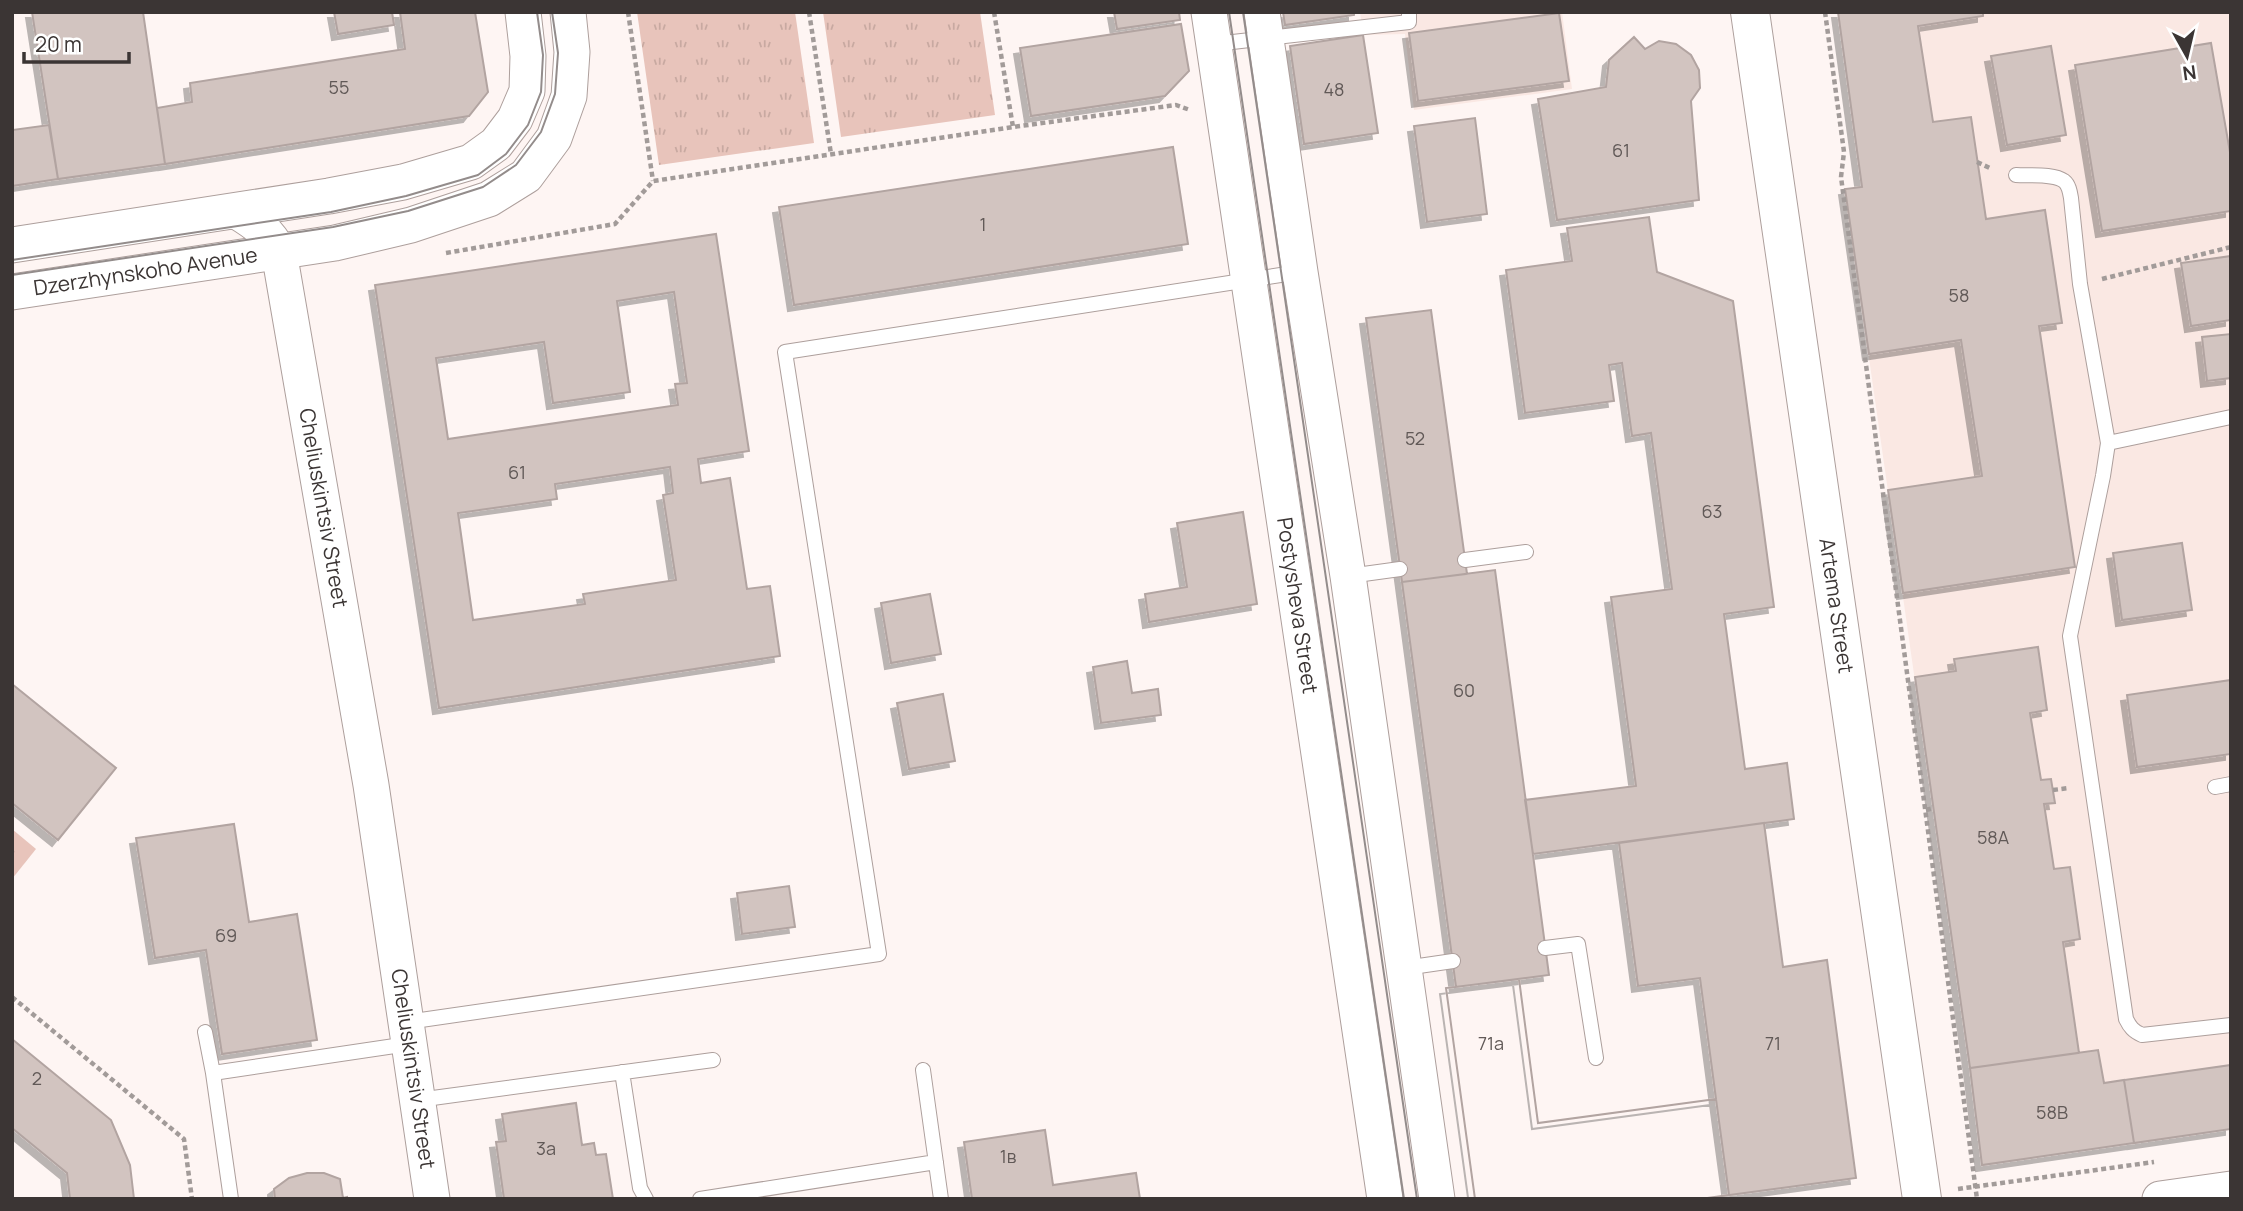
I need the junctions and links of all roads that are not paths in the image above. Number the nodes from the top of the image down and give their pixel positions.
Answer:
1 (523, 12) edge
2 (568, 12) edge
3 (1409, 12) edge
4 (1750, 12) edge
5 (1264, 26) edge
6 (1212, 28) edge
7 (2016, 175) dead end
8 (238, 212) junction
9 (12, 245) edge
10 (279, 251) junction
11 (1300, 272) junction
12 (1250, 278) junction
13 (12, 292) edge
14 (2231, 417) edge
15 (2108, 443) junction
16 (1526, 552) dead end
17 (1465, 560) dead end
18 (1400, 569) dead end
19 (1348, 576) junction
20 (2231, 785) edge
21 (2215, 787) dead end
22 (1545, 948) dead end
23 (1452, 961) dead end
24 (1405, 968) junction
25 (2231, 1025) edge
26 (205, 1032) dead end
27 (408, 1033) junction
28 (1596, 1058) dead end
29 (713, 1059) dead end
30 (923, 1070) dead end
31 (622, 1072) junction
32 (213, 1073) junction
33 (418, 1100) junction
34 (936, 1162) junction
35 (2231, 1189) edge
36 (1921, 1196) edge
37 (231, 1199) edge
38 (432, 1199) edge
39 (646, 1199) edge
40 (700, 1199) edge
41 (942, 1199) edge
42 (1385, 1199) edge
43 (1437, 1199) edge
44 (2160, 1199) edge

1 - 8 street
2 - 10 street
3 - 5 lane
4 - 36 main road, Artema Street
5 - 6 lane
5 - 11 street
6 - 12 street, Postysheva Street
7 - 15 lane
8 - 9 street
8 - 10 street
10 - 13 street, Dzerzhynskoho Avenue
10 - 27 street, Cheliuskintsiv Street
11 - 12 lane
11 - 19 street
12 - 27 lane
12 - 42 street, Postysheva Street
14 - 15 lane
15 - 25 lane
16 - 17 lane
18 - 19 lane
19 - 24 street
20 - 21 lane
22 - 28 lane
23 - 24 lane
24 - 43 street
26 - 32 lane
27 - 32 lane
27 - 33 street, Cheliuskintsiv Street
29 - 31 lane
30 - 34 lane
31 - 33 lane
31 - 39 lane
32 - 37 lane
33 - 38 street, Cheliuskintsiv Street
34 - 40 lane
34 - 41 lane
35 - 44 street

